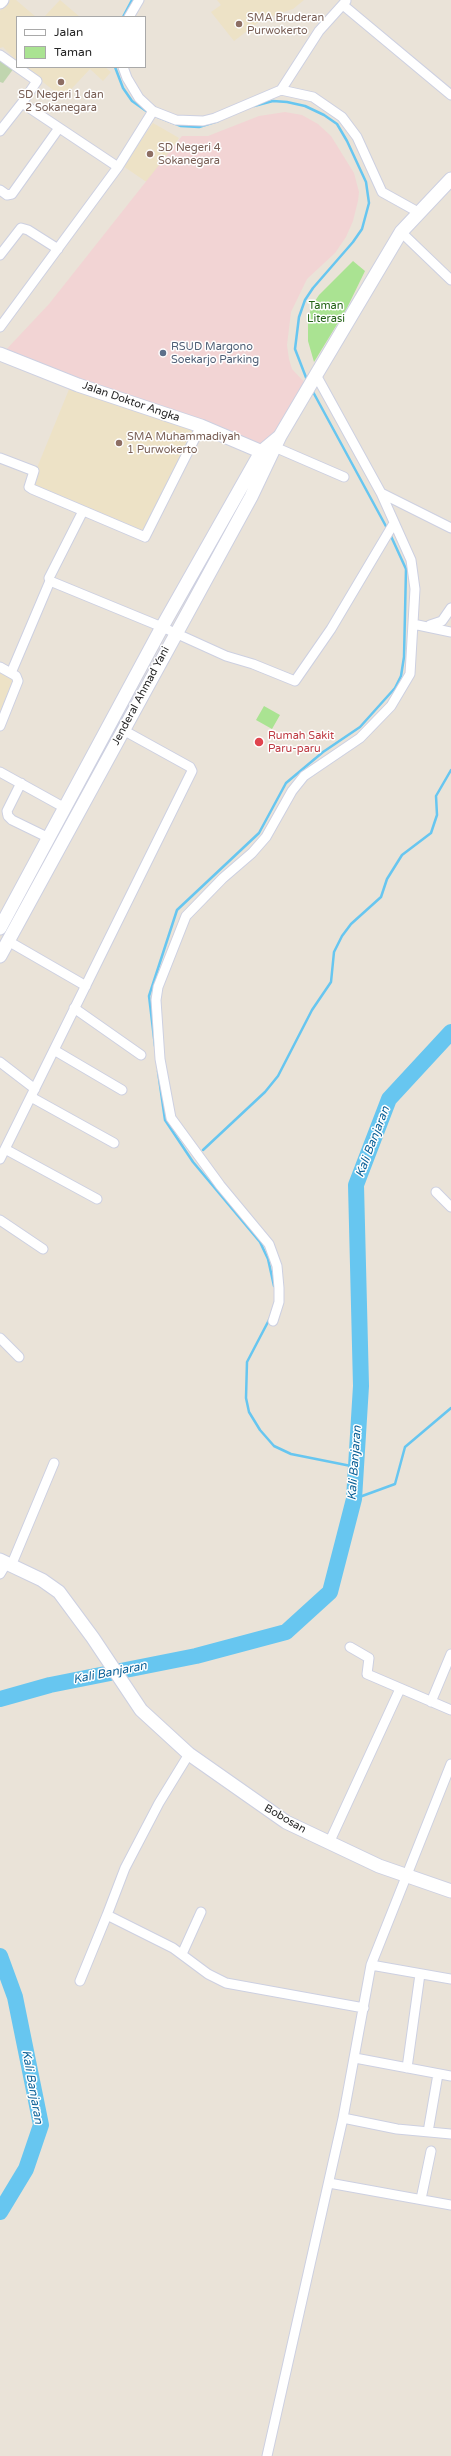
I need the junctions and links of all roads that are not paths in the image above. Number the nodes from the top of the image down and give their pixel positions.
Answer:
1 (139, 0) edge
2 (345, 2) edge
3 (130, 15) edge
4 (0, 55) edge
5 (16, 66) edge
6 (18, 68) edge
7 (123, 68) edge
8 (281, 90) junction
9 (451, 95) edge
10 (22, 103) junction
11 (152, 115) junction
12 (59, 128) junction
13 (0, 132) edge
14 (118, 167) junction
15 (451, 179) edge
16 (0, 190) edge
17 (418, 212) junction
18 (401, 232) junction
19 (58, 249) junction
20 (0, 255) edge
21 (451, 280) edge
22 (0, 327) edge
23 (0, 354) edge
24 (315, 376) junction
25 (202, 426) junction
26 (272, 447) junction
27 (0, 458) edge
28 (344, 477) dead end
29 (381, 493) junction
30 (83, 511) junction
31 (392, 526) junction
32 (451, 528) edge
33 (50, 582) junction
34 (451, 608) edge
35 (414, 624) junction
36 (427, 625) junction
37 (162, 627) junction
38 (451, 632) edge
39 (174, 634) junction
40 (0, 667) edge
41 (11, 673) junction
42 (0, 726) edge
43 (123, 730) junction
44 (99, 746) junction
45 (111, 752) junction
46 (0, 772) edge
47 (21, 783) junction
48 (65, 808) junction
49 (49, 838) junction
50 (40, 854) junction
51 (52, 860) junction
52 (0, 928) edge
53 (8, 941) junction
54 (0, 956) edge
55 (86, 986) junction
56 (74, 1008) junction
57 (54, 1050) junction
58 (141, 1055) dead end
59 (0, 1062) edge
60 (35, 1089) junction
61 (122, 1090) dead end
62 (31, 1097) junction
63 (114, 1143) dead end
64 (5, 1149) junction
65 (0, 1159) edge
66 (436, 1192) dead end
67 (97, 1200) dead end
68 (451, 1207) edge
69 (0, 1220) edge
70 (42, 1249) dead end
71 (273, 1321) dead end
72 (0, 1338) edge
73 (20, 1357) dead end
74 (54, 1463) dead end
75 (4, 1566) edge
76 (350, 1647) dead end
77 (451, 1654) edge
78 (400, 1689) junction
79 (431, 1702) junction
80 (451, 1710) edge
81 (189, 1754) junction
82 (451, 1764) edge
83 (329, 1843) junction
84 (407, 1876) junction
85 (451, 1891) edge
86 (201, 1912) dead end
87 (107, 1915) junction
88 (182, 1954) junction
89 (371, 1965) junction
90 (420, 1974) junction
91 (451, 1979) edge
92 (80, 1981) dead end
93 (364, 2008) junction
94 (355, 2058) junction
95 (406, 2068) junction
96 (438, 2074) junction
97 (451, 2076) edge
98 (343, 2118) junction
99 (428, 2132) junction
100 (451, 2134) edge
101 (431, 2151) dead end
102 (329, 2182) junction
103 (421, 2199) junction
104 (451, 2205) edge
105 (267, 2456) edge

1 - 3 street
2 - 8 street
2 - 9 street
4 - 5 street
6 - 10 street
7 - 11 street
8 - 11 street
8 - 17 street
10 - 12 street
10 - 13 street
11 - 14 street
12 - 14 street
12 - 16 street
14 - 19 street
15 - 17 main road, Jenderal Ahmad Yani
17 - 18 main road, Jenderal Ahmad Yani
18 - 21 street
18 - 24 main road, Jenderal Ahmad Yani
19 - 20 street
19 - 22 street
23 - 25 main road, Jalan Doktor Angka
24 - 26 main road, Jenderal Ahmad Yani
24 - 29 street
25 - 26 main road, Jalan Doktor Angka
25 - 30 street
26 - 28 street
26 - 37 main road, Jenderal Ahmad Yani
26 - 39 main road, Jenderal Ahmad Yani
27 - 30 street
29 - 31 street
29 - 32 street
30 - 33 street
31 - 35 street
31 - 39 street
33 - 37 street
33 - 41 street
34 - 36 street
35 - 36 street
35 - 71 street
36 - 38 street
37 - 39 street
37 - 44 main road, Jenderal Ahmad Yani
39 - 43 main road, Jenderal Ahmad Yani
40 - 41 street
41 - 42 street
43 - 45 main road, Jenderal Ahmad Yani
43 - 55 street
44 - 45 main road
44 - 48 main road, Jenderal Ahmad Yani
45 - 51 main road, Jenderal Ahmad Yani
46 - 47 street
47 - 48 street
47 - 49 street
48 - 49 main road, Jenderal Ahmad Yani
49 - 50 main road, Jenderal Ahmad Yani
50 - 51 main road
50 - 52 main road, Jenderal Ahmad Yani
51 - 53 main road, Jenderal Ahmad Yani
53 - 54 main road, Jenderal Ahmad Yani
53 - 55 street
55 - 56 street
56 - 57 street
56 - 58 street
57 - 60 street
57 - 61 street
59 - 60 street
60 - 62 street
62 - 63 street
62 - 64 street
64 - 65 street
64 - 67 street
66 - 68 street
69 - 70 street
72 - 73 street
74 - 75 street
75 - 81 main road, Bobosan
76 - 78 street
77 - 79 street
78 - 79 street
78 - 83 street
79 - 80 street
81 - 83 main road, Bobosan
81 - 87 street
82 - 84 street
83 - 84 main road, Bobosan
84 - 85 main road, Bobosan
84 - 89 street
86 - 88 street
87 - 88 street
87 - 92 street
88 - 93 street
89 - 90 street
89 - 93 street
90 - 91 street
90 - 95 street
93 - 94 street
94 - 95 street
94 - 98 street
95 - 96 street
96 - 97 street
96 - 99 street
98 - 99 street
98 - 102 street
99 - 100 street
101 - 103 street
102 - 103 street
102 - 105 street
103 - 104 street

